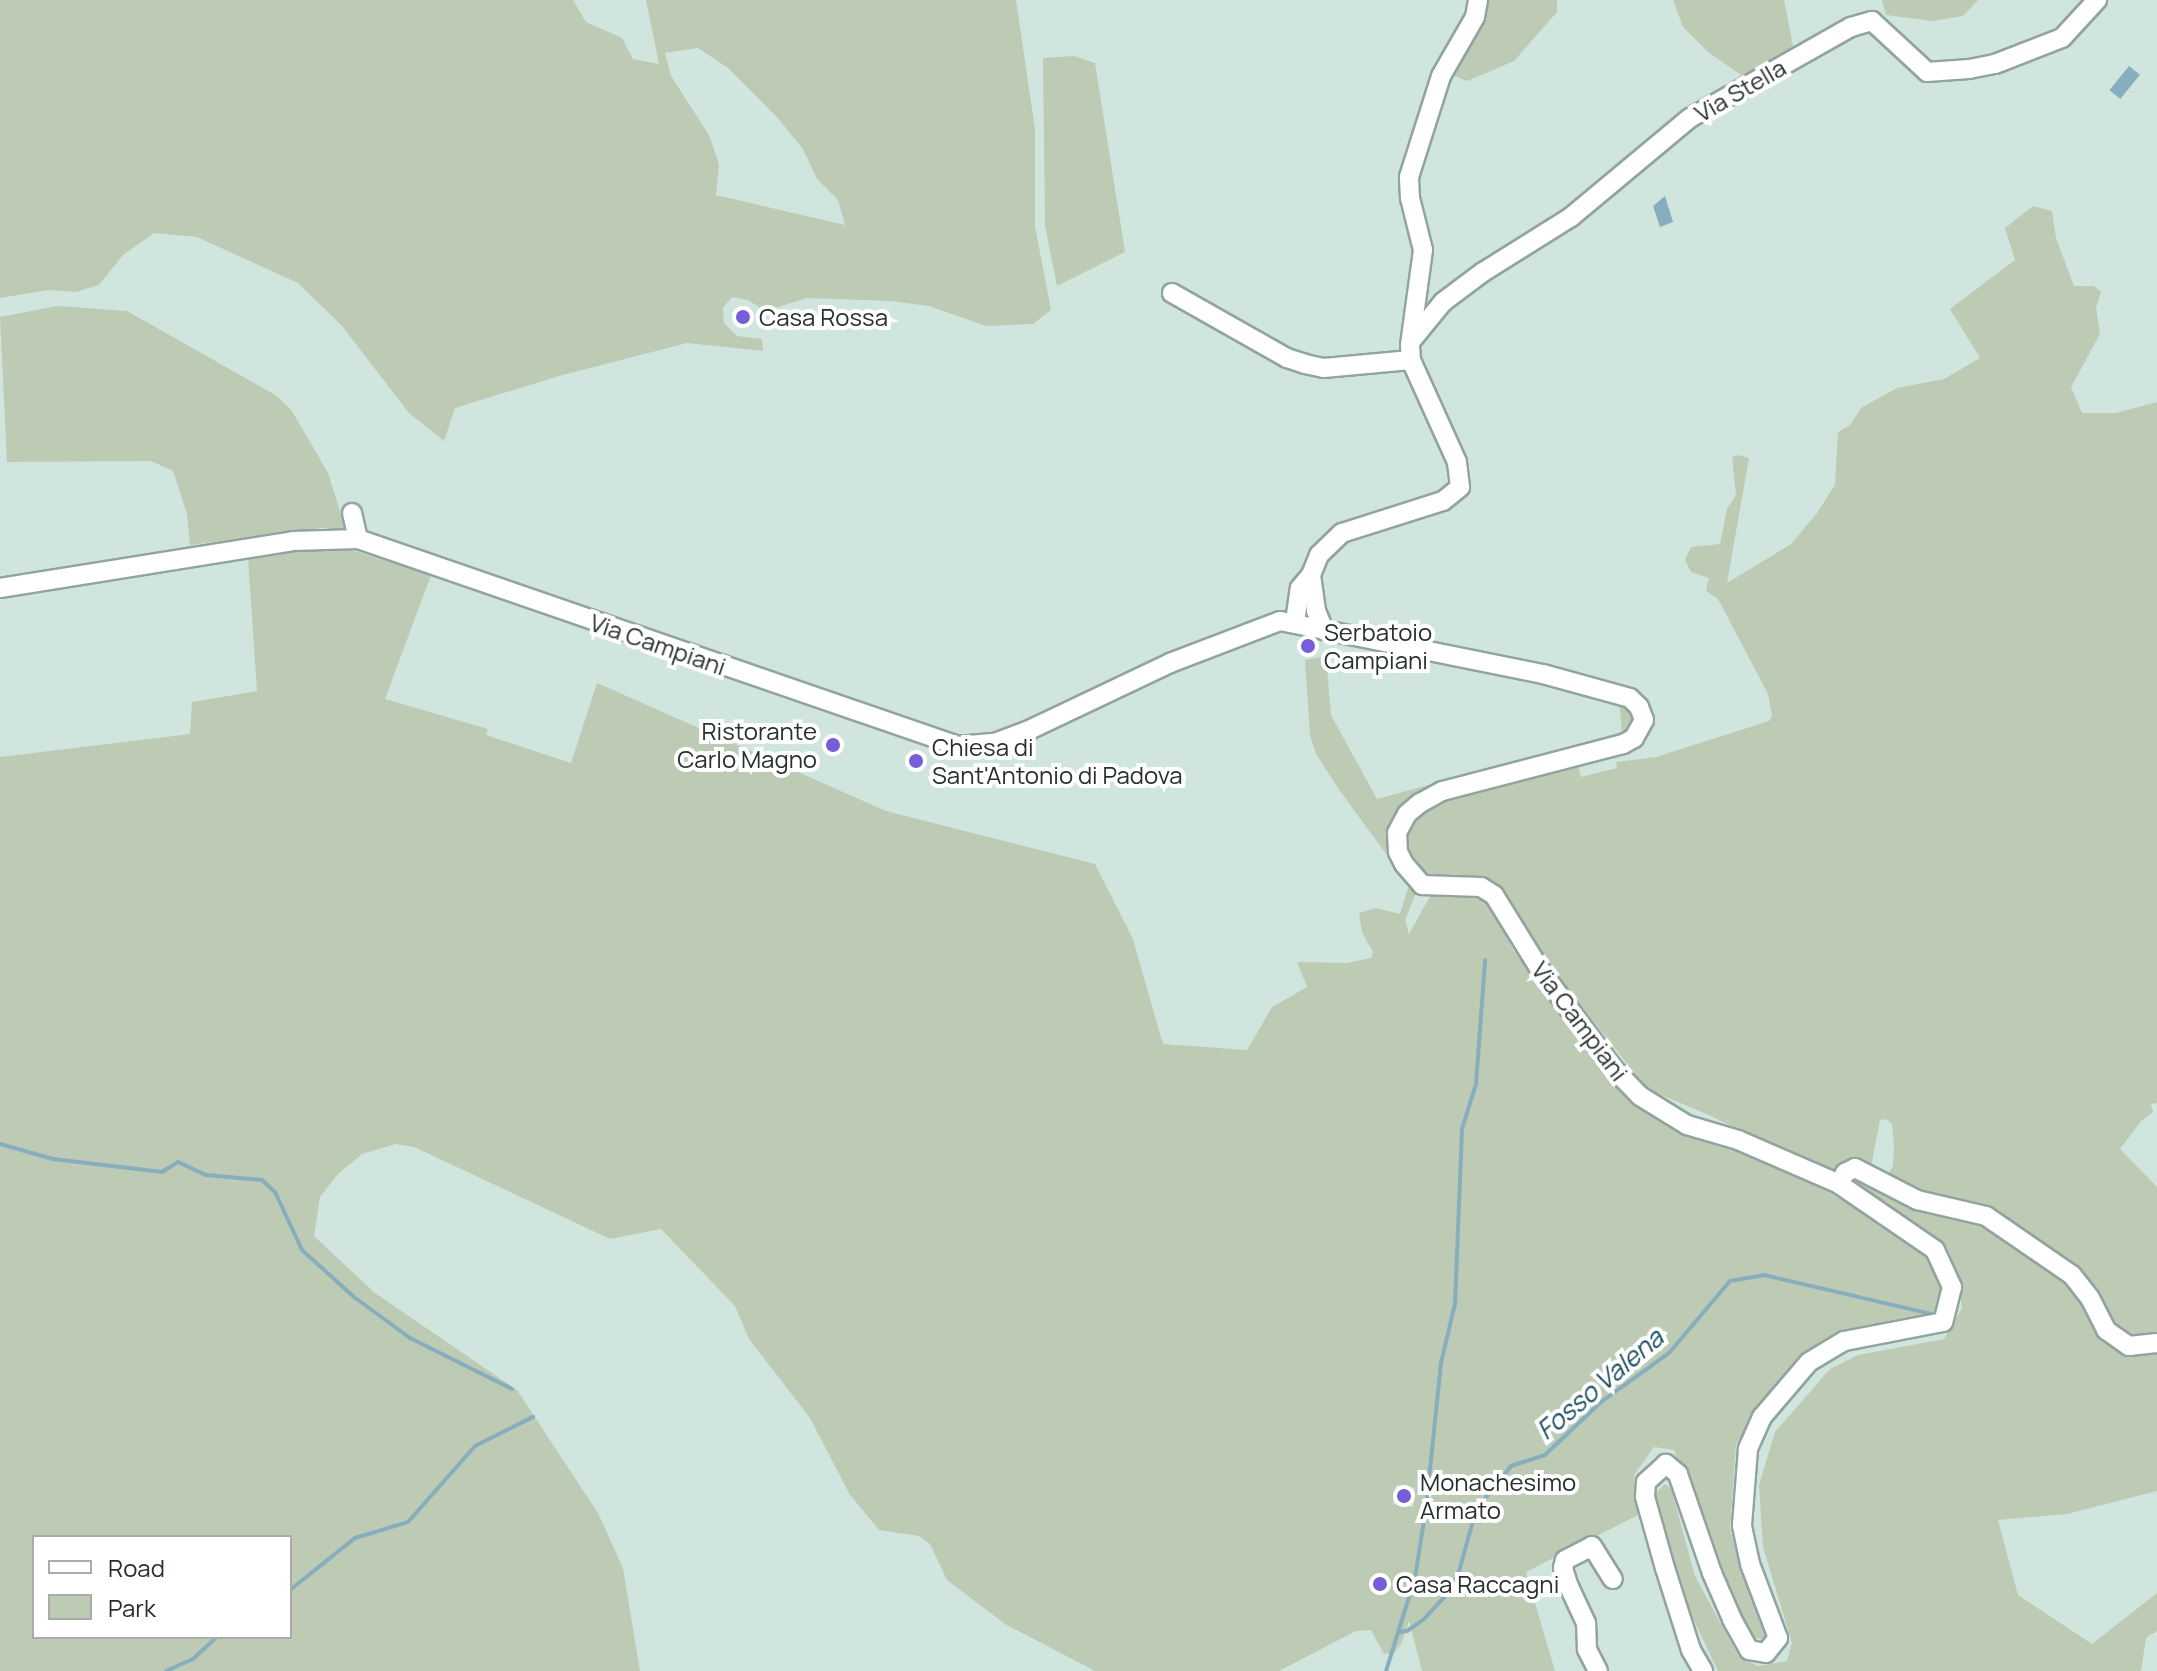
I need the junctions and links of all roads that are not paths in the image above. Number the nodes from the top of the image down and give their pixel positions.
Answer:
1 (1478, 0) edge
2 (2097, 0) edge
3 (1172, 293) dead end
4 (1411, 341) junction
5 (1411, 360) junction
6 (352, 513) dead end
7 (358, 539) junction
8 (1311, 575) junction
9 (0, 588) edge
10 (1295, 622) junction
11 (1320, 634) junction
12 (1839, 1184) junction
13 (2157, 1343) edge
14 (1613, 1579) dead end
15 (1598, 1671) edge
16 (1703, 1671) edge

1 - 4 street
2 - 4 street, Via Stella
3 - 5 street
4 - 5 street
5 - 8 street
6 - 7 street
7 - 9 street, Via Campiani
7 - 10 street, Via Campiani
8 - 10 street
8 - 11 street
10 - 11 street, Via Campiani
11 - 12 street, Via Campiani
12 - 13 street
12 - 16 street, Via Campiani
14 - 15 street

